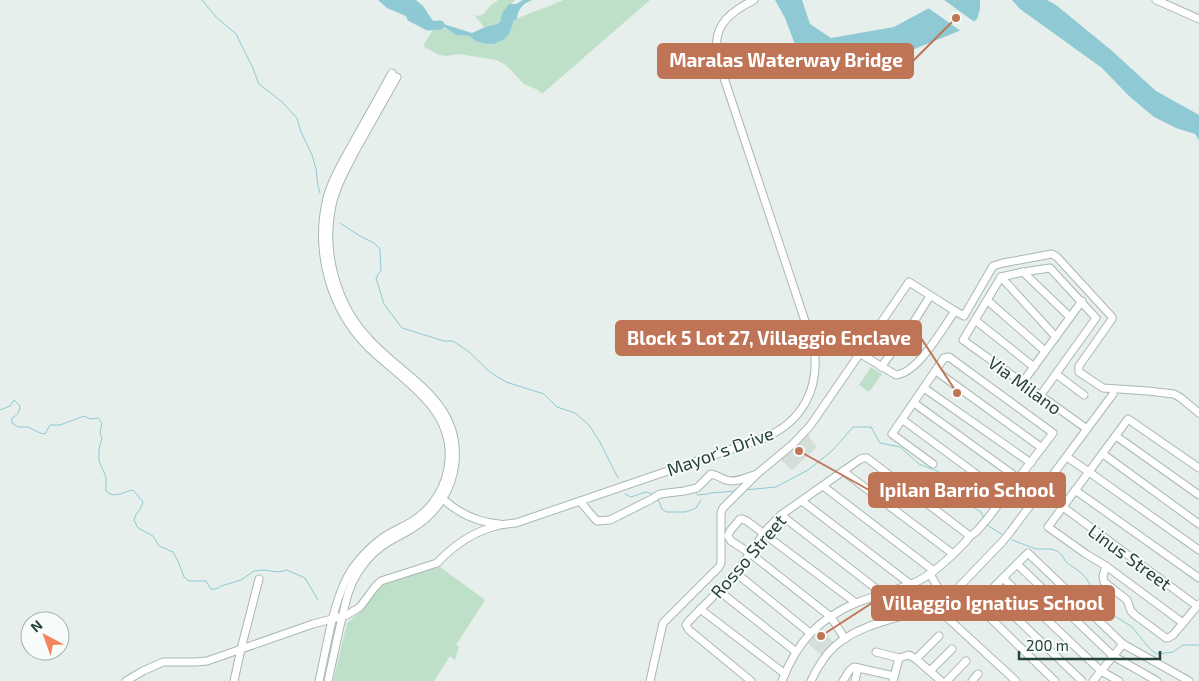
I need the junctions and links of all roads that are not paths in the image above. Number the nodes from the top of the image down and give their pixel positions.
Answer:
1 (754, 0) edge
2 (1156, 0) edge
3 (1199, 19) edge
4 (394, 75) dead end
5 (1023, 272) junction
6 (1001, 277) junction
7 (930, 296) junction
8 (987, 300) junction
9 (1082, 301) junction
10 (955, 311) junction
11 (1070, 317) junction
12 (975, 320) junction
13 (1056, 337) junction
14 (1045, 351) junction
15 (859, 353) junction
16 (881, 367) junction
17 (1034, 367) junction
18 (936, 371) junction
19 (1056, 374) junction
20 (1022, 383) junction
21 (924, 388) junction
22 (1113, 394) dead end
23 (1084, 395) dead end
24 (1040, 396) junction
25 (914, 403) junction
26 (1199, 412) edge
27 (902, 420) junction
28 (1087, 429) junction
29 (1116, 436) junction
30 (1042, 448) junction
31 (1102, 454) junction
32 (1067, 457) junction
33 (1031, 463) junction
34 (933, 464) dead end
35 (1199, 468) edge
36 (844, 471) junction
37 (1090, 472) junction
38 (756, 474) junction
39 (1019, 479) junction
40 (823, 486) junction
41 (1075, 490) junction
42 (1199, 495) edge
43 (1006, 496) junction
44 (440, 497) junction
45 (580, 501) junction
46 (802, 501) junction
47 (1063, 507) junction
48 (781, 516) junction
49 (502, 524) junction
50 (1199, 524) edge
51 (764, 534) junction
52 (969, 537) junction
53 (1199, 550) edge
54 (751, 554) junction
55 (953, 554) junction
56 (1017, 564) junction
57 (1106, 566) junction
58 (932, 572) junction
59 (736, 574) junction
60 (1003, 578) junction
61 (1199, 578) edge
62 (259, 579) dead end
63 (910, 584) junction
64 (719, 591) junction
65 (989, 592) junction
66 (882, 594) junction
67 (944, 600) junction
68 (856, 604) junction
69 (1198, 605) edge
70 (700, 609) junction
71 (940, 611) junction
72 (342, 616) junction
73 (831, 617) junction
74 (895, 618) junction
75 (333, 619) junction
76 (1183, 623) junction
77 (965, 632) junction
78 (810, 633) junction
79 (938, 636) dead end
80 (845, 639) junction
81 (1123, 644) junction
82 (241, 649) junction
83 (952, 649) dead end
84 (795, 652) junction
85 (876, 652) dead end
86 (1113, 656) junction
87 (899, 658) junction
88 (916, 658) junction
89 (966, 661) dead end
90 (858, 668) junction
91 (930, 671) junction
92 (1101, 671) junction
93 (874, 672) junction
94 (978, 674) dead end
95 (784, 678) edge
96 (894, 678) edge
97 (126, 681) edge
98 (234, 681) edge
99 (319, 681) edge
100 (328, 681) edge
101 (650, 681) edge
102 (751, 681) edge
103 (811, 681) edge
104 (843, 681) edge
105 (855, 681) edge
106 (873, 681) edge
107 (942, 681) edge
108 (947, 681) edge
109 (972, 681) edge
110 (1016, 681) edge
111 (1055, 681) edge
112 (1082, 681) edge
113 (1093, 681) edge
114 (1119, 681) edge
115 (1157, 681) edge
116 (1189, 681) edge

1 - 45 street, Mayor's Drive
2 - 3 street
4 - 44 street
5 - 6 street
5 - 9 street
5 - 11 street
6 - 8 street
6 - 13 street
7 - 10 street
7 - 15 street
7 - 16 street
8 - 12 street
8 - 14 street
9 - 11 street
9 - 19 street
10 - 16 street
10 - 26 street
11 - 13 street
12 - 17 street
12 - 20 street, Via Milano
13 - 14 street
14 - 17 street
15 - 16 street
15 - 38 street
17 - 20 street
18 - 21 street
18 - 30 street
18 - 30 street
19 - 23 street
19 - 24 street
20 - 24 street, Via Milano
21 - 25 street
21 - 33 street
22 - 28 street
24 - 28 street, Via Milano
25 - 27 street
25 - 39 street
27 - 34 street
27 - 43 street
28 - 32 street
29 - 31 street
29 - 35 street
29 - 42 street
30 - 33 street
31 - 37 street
31 - 50 street
32 - 37 street
32 - 67 street
33 - 39 street
36 - 40 street, Rosso Street
36 - 52 street, Rosso Street
36 - 55 street
37 - 41 street
37 - 53 street
38 - 45 street
38 - 101 street
39 - 43 street
40 - 46 street, Rosso Street
40 - 58 street
41 - 47 street
41 - 61 street
43 - 52 street
44 - 49 street
44 - 72 street
44 - 75 street
45 - 49 street, Mayor's Drive
46 - 48 street, Rosso Street
46 - 63 street
47 - 57 street
47 - 69 street, Linus Street
48 - 51 street, Rosso Street
48 - 66 street
49 - 72 street, Mayor's Drive
51 - 54 street, Rosso Street
51 - 54 street
51 - 68 street
52 - 55 street
54 - 59 street, Rosso Street
54 - 73 street
55 - 58 street
56 - 60 street
56 - 81 street
56 - 86 street
57 - 76 street
57 - 76 street
58 - 63 street
58 - 67 street
59 - 64 street, Rosso Street
59 - 78 street
60 - 65 street
60 - 92 street
62 - 82 street
63 - 66 street
64 - 70 street, Rosso Street
64 - 84 street
65 - 111 street
65 - 112 street
66 - 68 street
67 - 71 street
67 - 71 street
67 - 74 street
67 - 77 street
68 - 73 street
69 - 76 street
70 - 95 street
70 - 102 street, Rosso Street
71 - 74 street
71 - 77 street
72 - 75 street, Mayor's Drive
72 - 100 street
73 - 78 street
73 - 80 street
74 - 80 street
75 - 82 street, Mayor's Drive
75 - 99 street
77 - 110 street
78 - 84 street
79 - 88 street
80 - 103 street
81 - 86 street
81 - 116 street
82 - 97 street, Mayor's Drive
82 - 98 street
83 - 91 street
84 - 95 street
85 - 87 street
86 - 92 street
86 - 115 street
87 - 88 street
87 - 96 street
88 - 91 street
89 - 108 street
90 - 93 street
90 - 104 street
90 - 105 street
91 - 107 street
92 - 113 street
92 - 114 street
93 - 96 street
93 - 106 street
94 - 109 street

